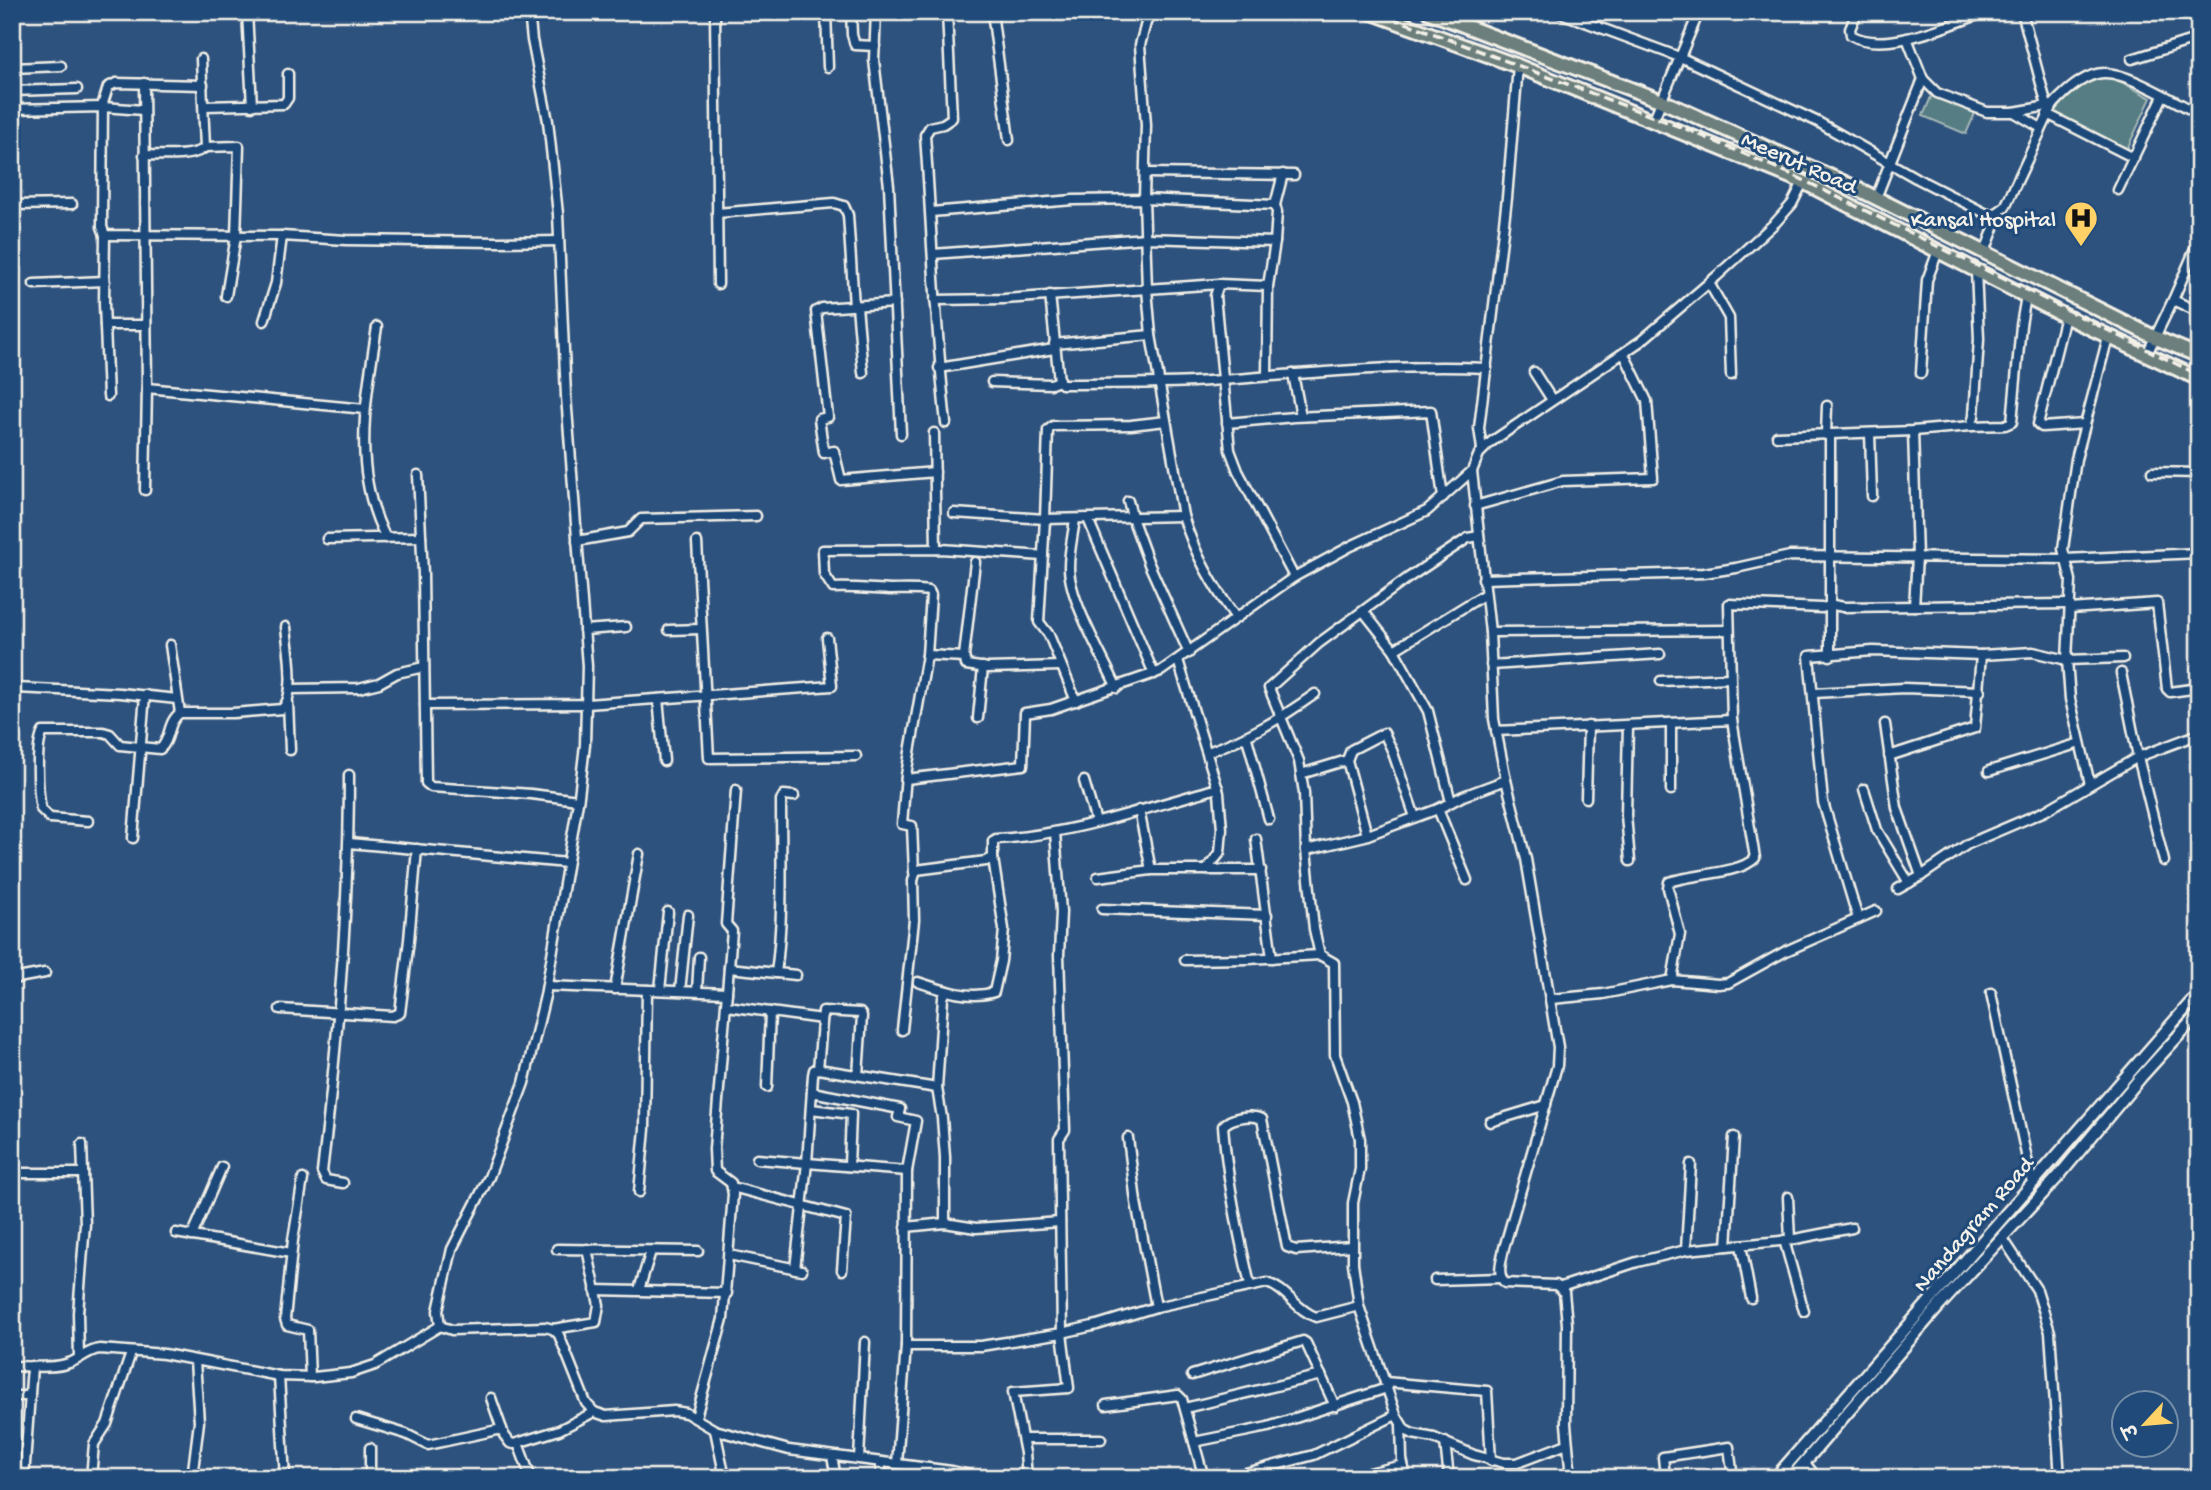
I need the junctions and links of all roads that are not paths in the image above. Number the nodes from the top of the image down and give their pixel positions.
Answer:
1 (247, 12) edge
2 (529, 12) edge
3 (715, 12) edge
4 (826, 12) edge
5 (851, 12) edge
6 (876, 12) edge
7 (947, 12) edge
8 (992, 12) edge
9 (1149, 12) edge
10 (1370, 12) edge
11 (1429, 12) edge
12 (1559, 12) edge
13 (1699, 12) edge
14 (1857, 12) edge
15 (1986, 12) edge
16 (2022, 12) edge
17 (2199, 37) edge
18 (1907, 38) junction
19 (874, 46) junction
20 (1682, 58) junction
21 (2132, 58) dead end
22 (201, 59) dead end
23 (61, 66) dead end
24 (1518, 66) junction
25 (828, 67) dead end
26 (12, 68) edge
27 (288, 74) dead end
28 (1923, 79) junction
29 (144, 83) junction
30 (203, 85) junction
31 (77, 89) dead end
32 (12, 91) edge
33 (2163, 96) junction
34 (1662, 101) junction
35 (204, 106) junction
36 (252, 106) junction
37 (103, 107) junction
38 (2049, 108) junction
39 (12, 109) edge
40 (143, 110) junction
41 (2014, 112) junction
42 (2199, 114) edge
43 (1653, 121) junction
44 (2041, 128) junction
45 (1009, 139) dead end
46 (205, 147) junction
47 (144, 155) junction
48 (2133, 158) junction
49 (1891, 162) junction
50 (1145, 173) junction
51 (1283, 174) junction
52 (1294, 175) dead end
53 (1803, 182) junction
54 (2118, 190) dead end
55 (1877, 198) junction
56 (1144, 199) junction
57 (72, 204) dead end
58 (12, 205) edge
59 (1275, 205) junction
60 (931, 212) junction
61 (2000, 212) junction
62 (717, 213) junction
63 (105, 235) junction
64 (145, 236) junction
65 (236, 236) junction
66 (282, 236) junction
67 (1146, 239) junction
68 (2199, 240) edge
69 (559, 241) junction
70 (1275, 243) junction
71 (1938, 251) junction
72 (1985, 252) junction
73 (933, 254) junction
74 (1976, 270) junction
75 (105, 281) junction
76 (1709, 283) junction
77 (34, 284) dead end
78 (719, 284) dead end
79 (1219, 284) junction
80 (1268, 286) junction
81 (1147, 289) junction
82 (1050, 295) junction
83 (226, 296) dead end
84 (2026, 296) junction
85 (935, 300) junction
86 (2173, 300) junction
87 (895, 303) junction
88 (856, 306) junction
89 (2199, 312) edge
90 (2065, 316) junction
91 (264, 321) dead end
92 (105, 325) junction
93 (146, 325) junction
94 (377, 327) dead end
95 (1151, 335) junction
96 (2108, 337) junction
97 (2154, 337) junction
98 (1054, 347) junction
99 (1624, 354) junction
100 (2146, 356) junction
101 (2199, 356) edge
102 (939, 368) junction
103 (1487, 368) junction
104 (1534, 372) dead end
105 (863, 373) dead end
106 (1921, 373) dead end
107 (1293, 374) junction
108 (1267, 375) junction
109 (1731, 375) dead end
110 (2199, 379) edge
111 (1222, 380) junction
112 (1059, 381) junction
113 (992, 382) dead end
114 (1160, 384) junction
115 (147, 388) junction
116 (108, 396) dead end
117 (1552, 400) junction
118 (1827, 406) dead end
119 (365, 409) junction
120 (1301, 416) junction
121 (1166, 421) junction
122 (1227, 423) junction
123 (946, 424) dead end
124 (2085, 424) junction
125 (1971, 426) junction
126 (1913, 431) junction
127 (934, 433) dead end
128 (1870, 433) junction
129 (901, 434) dead end
130 (1828, 435) junction
131 (1777, 436) dead end
132 (1482, 449) junction
133 (1472, 471) junction
134 (935, 472) junction
135 (2152, 472) dead end
136 (2199, 473) edge
137 (418, 475) dead end
138 (145, 490) dead end
139 (1871, 496) dead end
140 (1443, 497) junction
141 (1128, 501) dead end
142 (1475, 506) junction
143 (954, 513) dead end
144 (756, 516) dead end
145 (1133, 516) junction
146 (1183, 516) junction
147 (1045, 519) junction
148 (1075, 519) junction
149 (1088, 519) junction
150 (1479, 536) junction
151 (421, 537) junction
152 (386, 538) junction
153 (327, 539) dead end
154 (577, 541) junction
155 (697, 542) dead end
156 (936, 549) junction
157 (2199, 553) edge
158 (1829, 555) junction
159 (1043, 556) junction
160 (1917, 557) junction
161 (2065, 559) junction
162 (975, 562) dead end
163 (1294, 577) junction
164 (1483, 579) junction
165 (1485, 594) junction
166 (1829, 606) junction
167 (1914, 606) junction
168 (2070, 607) junction
169 (1364, 612) junction
170 (1236, 618) junction
171 (286, 627) dead end
172 (626, 627) dead end
173 (701, 629) junction
174 (584, 630) junction
175 (669, 630) dead end
176 (1730, 630) junction
177 (1490, 632) junction
178 (827, 638) dead end
179 (170, 645) dead end
180 (1394, 650) junction
181 (1189, 653) junction
182 (1660, 654) dead end
183 (927, 655) junction
184 (1981, 655) junction
185 (1830, 656) junction
186 (964, 657) junction
187 (2123, 658) dead end
188 (1178, 660) junction
189 (2067, 660) junction
190 (1491, 664) junction
191 (1060, 666) junction
192 (424, 667) junction
193 (983, 667) junction
194 (2121, 673) dead end
195 (1154, 674) junction
196 (14, 676) dead end
197 (1730, 678) junction
198 (1661, 681) dead end
199 (1117, 688) junction
200 (2199, 688) edge
201 (290, 689) junction
202 (1980, 691) junction
203 (1814, 693) junction
204 (1315, 694) dead end
205 (145, 695) junction
206 (704, 695) junction
207 (177, 699) junction
208 (658, 699) junction
209 (1076, 701) junction
210 (288, 702) junction
211 (587, 704) junction
212 (425, 705) junction
213 (180, 713) junction
214 (978, 718) dead end
215 (1282, 718) junction
216 (1732, 720) junction
217 (1671, 723) junction
218 (1885, 724) dead end
219 (1628, 725) junction
220 (1588, 726) junction
221 (1496, 731) junction
222 (2199, 734) edge
223 (1247, 738) junction
224 (2080, 743) junction
225 (141, 748) junction
226 (290, 750) dead end
227 (1208, 752) junction
228 (856, 756) dead end
229 (1889, 756) junction
230 (2138, 757) junction
231 (1347, 760) junction
232 (664, 761) dead end
233 (1989, 771) dead end
234 (1301, 774) junction
235 (349, 775) dead end
236 (906, 779) junction
237 (1506, 780) junction
238 (1084, 781) dead end
239 (2090, 784) junction
240 (1218, 788) junction
241 (1864, 789) dead end
242 (736, 790) dead end
243 (1671, 790) dead end
244 (794, 796) dead end
245 (1586, 797) dead end
246 (578, 800) junction
247 (1451, 802) junction
248 (1438, 809) junction
249 (1139, 810) junction
250 (1415, 817) junction
251 (1269, 819) dead end
252 (88, 821) dead end
253 (1096, 822) junction
254 (1055, 832) junction
255 (1367, 835) junction
256 (133, 838) dead end
257 (1256, 839) dead end
258 (349, 843) junction
259 (416, 849) junction
260 (1306, 850) junction
261 (639, 854) dead end
262 (993, 858) junction
263 (1630, 861) dead end
264 (2164, 861) dead end
265 (567, 863) junction
266 (1151, 870) junction
267 (1206, 870) junction
268 (1261, 870) junction
269 (914, 872) junction
270 (1921, 876) junction
271 (1098, 877) dead end
272 (1467, 880) dead end
273 (1909, 883) junction
274 (1898, 888) dead end
275 (1102, 909) dead end
276 (1876, 911) dead end
277 (668, 912) dead end
278 (688, 915) dead end
279 (1267, 915) junction
280 (1858, 919) junction
281 (665, 943) junction
282 (684, 945) junction
283 (1320, 954) junction
284 (699, 957) dead end
285 (1272, 958) junction
286 (1185, 960) dead end
287 (729, 968) junction
288 (45, 973) dead end
289 (776, 973) junction
290 (796, 975) dead end
291 (12, 979) edge
292 (1672, 980) junction
293 (918, 982) dead end
294 (547, 986) junction
295 (615, 989) junction
296 (647, 990) junction
297 (660, 990) junction
298 (680, 991) junction
299 (697, 991) junction
300 (946, 991) junction
301 (727, 993) junction
302 (1991, 993) dead end
303 (2199, 993) edge
304 (1551, 999) junction
305 (727, 1006) junction
306 (280, 1009) dead end
307 (771, 1012) junction
308 (2199, 1013) edge
309 (337, 1014) junction
310 (822, 1019) junction
311 (902, 1030) dead end
312 (818, 1069) junction
313 (858, 1075) junction
314 (767, 1087) dead end
315 (937, 1088) junction
316 (812, 1092) junction
317 (844, 1098) junction
318 (1546, 1105) junction
319 (811, 1109) junction
320 (841, 1112) junction
321 (2087, 1119) junction
322 (1490, 1122) dead end
323 (2098, 1129) junction
324 (1734, 1137) dead end
325 (1128, 1138) dead end
326 (82, 1144) dead end
327 (757, 1159) dead end
328 (807, 1163) junction
329 (1691, 1164) dead end
330 (849, 1166) junction
331 (222, 1167) dead end
332 (907, 1171) junction
333 (12, 1173) edge
334 (83, 1173) junction
335 (303, 1179) dead end
336 (2032, 1182) junction
337 (343, 1183) dead end
338 (733, 1187) junction
339 (639, 1192) dead end
340 (1788, 1197) dead end
341 (802, 1205) junction
342 (1060, 1222) junction
343 (945, 1223) junction
344 (905, 1227) junction
345 (1852, 1228) dead end
346 (176, 1233) dead end
347 (192, 1236) junction
348 (2002, 1237) junction
349 (1787, 1240) junction
350 (1741, 1245) junction
351 (1352, 1246) junction
352 (1727, 1246) junction
353 (557, 1249) dead end
354 (587, 1249) junction
355 (1686, 1250) junction
356 (651, 1251) junction
357 (698, 1251) dead end
358 (291, 1253) junction
359 (729, 1255) junction
360 (842, 1270) dead end
361 (1501, 1278) junction
362 (1435, 1280) dead end
363 (1250, 1285) junction
364 (1561, 1287) junction
365 (595, 1290) junction
366 (639, 1290) junction
367 (1947, 1290) junction
368 (727, 1293) junction
369 (1751, 1298) dead end
370 (1359, 1306) junction
371 (1156, 1307) junction
372 (1804, 1311) dead end
373 (440, 1326) junction
374 (554, 1329) junction
375 (1062, 1333) junction
376 (865, 1342) dead end
377 (906, 1346) junction
378 (131, 1353) junction
379 (1884, 1353) junction
380 (79, 1358) junction
381 (195, 1361) junction
382 (1894, 1361) junction
383 (12, 1366) edge
384 (32, 1366) junction
385 (1192, 1375) dead end
386 (1321, 1375) junction
387 (279, 1376) junction
388 (310, 1377) junction
389 (1386, 1385) junction
390 (12, 1395) edge
391 (30, 1396) junction
392 (491, 1398) dead end
393 (1106, 1405) dead end
394 (1335, 1406) junction
395 (1185, 1408) junction
396 (594, 1412) junction
397 (1396, 1415) junction
398 (696, 1417) junction
399 (356, 1419) dead end
400 (1401, 1425) junction
401 (502, 1429) junction
402 (715, 1430) junction
403 (1023, 1439) junction
404 (1101, 1439) dead end
405 (1194, 1442) junction
406 (1445, 1442) junction
407 (518, 1443) junction
408 (1567, 1444) junction
409 (370, 1448) dead end
410 (1797, 1453) junction
411 (832, 1456) junction
412 (859, 1460) junction
413 (1491, 1461) junction
414 (880, 1462) junction
415 (1805, 1463) junction
416 (897, 1464) junction
417 (1403, 1465) junction
418 (24, 1478) edge
419 (91, 1478) edge
420 (192, 1478) edge
421 (285, 1478) edge
422 (370, 1478) edge
423 (530, 1478) edge
424 (725, 1478) edge
425 (836, 1478) edge
426 (882, 1478) edge
427 (983, 1478) edge
428 (1027, 1478) edge
429 (1204, 1478) edge
430 (1227, 1478) edge
431 (1348, 1478) edge
432 (1406, 1478) edge
433 (1449, 1478) edge
434 (1571, 1478) edge
435 (1633, 1478) edge
436 (1733, 1478) edge
437 (1774, 1478) edge
438 (1791, 1478) edge
439 (1816, 1478) edge
440 (2060, 1478) edge

1 - 36 street
2 - 69 street
3 - 62 street
4 - 25 street
5 - 19 street
6 - 19 street
7 - 60 street
8 - 45 street
9 - 50 street
10 - 24 main road, Meerut Road
11 - 34 main road, Meerut Road
12 - 20 street
13 - 20 street
14 - 18 street
15 - 18 street
16 - 38 street
17 - 21 street
18 - 28 street
19 - 87 street
20 - 34 street
20 - 49 street
22 - 30 street
23 - 26 street
24 - 43 main road, Meerut Road
24 - 103 street
27 - 36 street
28 - 41 street
28 - 49 street
29 - 30 street
29 - 37 street
29 - 40 street
30 - 35 street
31 - 32 street
33 - 38 street
33 - 42 street
33 - 48 street
34 - 43 street
34 - 55 main road, Meerut Road
35 - 36 street
35 - 46 street
37 - 39 street
37 - 40 street
37 - 63 street
38 - 41 street
38 - 44 street
38 - 48 street
40 - 47 street
41 - 44 street
43 - 53 main road, Meerut Road
44 - 61 street
46 - 47 street
46 - 65 street
47 - 64 street
48 - 54 street
49 - 55 street
49 - 61 street
50 - 51 street
50 - 56 street
51 - 52 street
51 - 59 street
53 - 71 main road, Meerut Road
53 - 76 street
55 - 72 main road, Meerut Road
56 - 59 street
56 - 60 street
56 - 67 street
57 - 58 street
59 - 70 street
60 - 73 street
61 - 72 street
62 - 78 street
62 - 88 street
63 - 64 street
63 - 75 street
64 - 65 street
64 - 93 street
65 - 66 street
65 - 83 street
66 - 69 street
66 - 91 street
67 - 70 street
67 - 73 street
67 - 81 street
68 - 86 street
69 - 154 street
70 - 80 street
71 - 74 main road, Meerut Road
71 - 106 street
72 - 97 main road, Meerut Road
73 - 85 street
74 - 84 main road, Meerut Road
74 - 125 street
75 - 77 street
75 - 92 street
76 - 99 street
76 - 109 street
79 - 80 street
79 - 81 street
79 - 111 street
80 - 108 street
81 - 82 street
81 - 95 street
82 - 85 street
82 - 98 street
84 - 90 main road, Meerut Road
84 - 125 street
85 - 102 street
86 - 89 street
86 - 97 street
87 - 88 street
87 - 129 street
88 - 105 street
88 - 134 street
90 - 96 main road, Meerut Road
90 - 124 street
92 - 93 street
92 - 116 street
93 - 115 street
94 - 119 street
95 - 98 street
95 - 114 street
96 - 100 main road, Meerut Road
96 - 124 street
97 - 100 street
97 - 101 main road, Meerut Road
98 - 102 street
98 - 112 street
99 - 117 street
99 - 142 street
100 - 110 main road, Meerut Road
102 - 123 street
103 - 107 street
103 - 132 street
104 - 117 street
107 - 108 street
107 - 120 street
108 - 111 street
111 - 114 street
111 - 122 street
112 - 113 street
112 - 114 street
114 - 121 street
115 - 119 street
115 - 138 street
117 - 132 street
118 - 130 street
119 - 152 street
120 - 122 street
120 - 140 street
121 - 146 street
121 - 147 street
122 - 163 street
124 - 161 street
125 - 126 street
126 - 128 street
126 - 160 street
127 - 134 street
128 - 130 street
128 - 139 street
130 - 131 street
130 - 158 street
132 - 133 street
133 - 140 street
133 - 142 street
134 - 156 street
135 - 136 street
137 - 151 street
140 - 163 street
141 - 145 street
142 - 150 street
143 - 147 street
144 - 154 street
145 - 146 street
145 - 149 street
145 - 181 street
146 - 170 street
147 - 148 street
147 - 159 street
148 - 149 street
148 - 199 street
149 - 195 street
150 - 164 street
150 - 169 street
151 - 152 street
151 - 192 street
152 - 153 street
154 - 174 street
155 - 173 street
156 - 159 street
156 - 183 street
157 - 161 street
158 - 160 street
158 - 164 street
158 - 166 street
159 - 191 street
160 - 161 street
160 - 167 street
161 - 168 street
162 - 186 street
163 - 170 street
164 - 165 street
165 - 177 street
165 - 180 street
166 - 167 street
166 - 176 street
166 - 185 street
167 - 168 street
168 - 189 street
168 - 200 street
169 - 180 street
169 - 215 street
170 - 181 street
171 - 201 street
172 - 174 street
173 - 175 street
173 - 206 street
174 - 211 street
176 - 177 street
176 - 197 street
177 - 190 street
178 - 206 street
179 - 207 street
180 - 247 street
181 - 188 street
182 - 190 street
183 - 186 street
183 - 236 street
184 - 185 street
184 - 189 street
184 - 202 street
185 - 203 street
186 - 193 street
187 - 189 street
188 - 195 street
188 - 227 street
189 - 224 street
190 - 221 street
191 - 193 street
191 - 209 street
192 - 201 street
192 - 212 street
193 - 214 street
194 - 230 street
195 - 199 street
196 - 205 street
197 - 198 street
197 - 216 street
199 - 209 street
201 - 210 street
202 - 203 street
202 - 229 street
203 - 280 street
204 - 215 street
205 - 207 street
205 - 225 street
206 - 208 street
206 - 228 street
207 - 213 street
208 - 211 street
208 - 232 street
209 - 236 street
210 - 213 street
210 - 226 street
211 - 212 street
211 - 246 street
212 - 246 street
213 - 225 street
215 - 223 street
215 - 234 street
216 - 217 street
216 - 292 street
217 - 219 street
217 - 243 street
218 - 229 street
219 - 220 street
219 - 263 street
220 - 221 street
220 - 245 street
221 - 237 street
222 - 230 street
223 - 227 street
223 - 251 street
224 - 233 street
224 - 239 street
225 - 252 street
225 - 256 street
227 - 240 street
229 - 270 street
230 - 239 street
230 - 264 street
231 - 234 street
231 - 250 street
231 - 255 street
234 - 260 street
235 - 258 street
236 - 269 street
237 - 247 street
237 - 304 street
238 - 253 street
239 - 270 street
240 - 249 street
240 - 267 street
241 - 273 street
242 - 287 street
244 - 289 street
246 - 265 street
247 - 248 street
248 - 250 street
248 - 272 street
249 - 253 street
249 - 266 street
250 - 255 street
253 - 254 street
254 - 262 street
254 - 342 street
255 - 260 street
257 - 268 street
258 - 259 street
258 - 309 street
259 - 265 street
259 - 309 street
260 - 283 street
261 - 295 street
262 - 269 street
262 - 300 street
265 - 294 street
266 - 267 street
266 - 271 street
267 - 268 street
268 - 279 street
269 - 311 street
270 - 273 street
273 - 274 street
275 - 279 street
276 - 280 street
277 - 281 street
278 - 282 street
279 - 285 street
280 - 292 street
281 - 282 street
281 - 297 street
282 - 298 street
283 - 285 street
283 - 351 street
284 - 299 street
285 - 286 street
287 - 289 street
287 - 301 street
288 - 291 street
289 - 290 street
292 - 304 street
293 - 300 street
294 - 295 street
294 - 373 street
295 - 296 street
296 - 297 street
296 - 339 street
297 - 298 street
298 - 299 street
299 - 301 street
300 - 315 street
301 - 305 street
302 - 336 street
303 - 321 street, Nandagram Road
304 - 318 street
305 - 307 street
305 - 338 street
306 - 309 street
307 - 310 street
307 - 314 street
308 - 323 street, Nandagram Road
309 - 337 street
310 - 312 street
310 - 313 street
312 - 313 street
312 - 316 street
313 - 315 street
315 - 343 street
316 - 317 street
316 - 319 street
317 - 320 street
317 - 332 street
318 - 322 street
318 - 361 street
319 - 320 street
319 - 328 street
320 - 330 street
321 - 323 street
321 - 336 street, Nandagram Road
323 - 348 street, Nandagram Road
324 - 352 street
325 - 371 street
326 - 334 street
327 - 328 street
328 - 330 street
328 - 341 street
329 - 355 street
330 - 332 street
331 - 347 street
332 - 344 street
333 - 334 street
334 - 380 street
335 - 358 street
336 - 367 street, Nandagram Road
338 - 341 street
338 - 359 street
340 - 349 street
341 - 359 street
341 - 360 street
342 - 343 street
342 - 375 street
343 - 344 street
344 - 377 street
345 - 349 street
346 - 347 street
347 - 358 street
348 - 367 street, Nandagram Road
348 - 440 street
349 - 350 street
349 - 372 street
350 - 352 street
350 - 369 street
351 - 363 street
351 - 370 street
352 - 355 street
353 - 354 street
354 - 356 street
354 - 365 street
355 - 364 street
356 - 357 street
356 - 366 street
358 - 388 street
359 - 368 street
361 - 362 street
361 - 364 street
363 - 370 street
363 - 371 street
364 - 408 street
365 - 366 street
365 - 374 street
366 - 368 street
367 - 379 street, Nandagram Road
367 - 382 street, Nandagram Road
368 - 398 street
370 - 389 street
371 - 375 street
373 - 374 street
373 - 388 street
374 - 396 street
375 - 377 street
375 - 403 street
376 - 412 street
377 - 416 street
378 - 380 street
378 - 381 street
378 - 419 street
379 - 382 street
379 - 410 street, Nandagram Road
380 - 384 street
381 - 387 street
381 - 420 street
382 - 415 street, Nandagram Road
383 - 384 street
384 - 391 street
385 - 386 street
386 - 394 street
386 - 395 street
387 - 388 street
387 - 421 street
389 - 394 street
389 - 397 street
389 - 413 street
390 - 391 street
391 - 418 street
392 - 401 street
393 - 395 street
394 - 405 street
395 - 405 street
396 - 398 street
396 - 407 street
397 - 400 street
397 - 430 street
398 - 402 street
399 - 401 street
400 - 406 street
400 - 417 street
401 - 407 street
402 - 411 street
402 - 424 street
403 - 404 street
403 - 428 street
405 - 429 street
406 - 413 street
406 - 433 street
407 - 423 street
408 - 413 street
408 - 434 street
409 - 422 street
410 - 415 street
410 - 437 street, Nandagram Road
411 - 412 street
411 - 425 street
412 - 414 street
414 - 416 street
414 - 426 street
415 - 438 street, Nandagram Road
415 - 439 street
416 - 427 street
417 - 431 street
417 - 432 street
435 - 436 street

